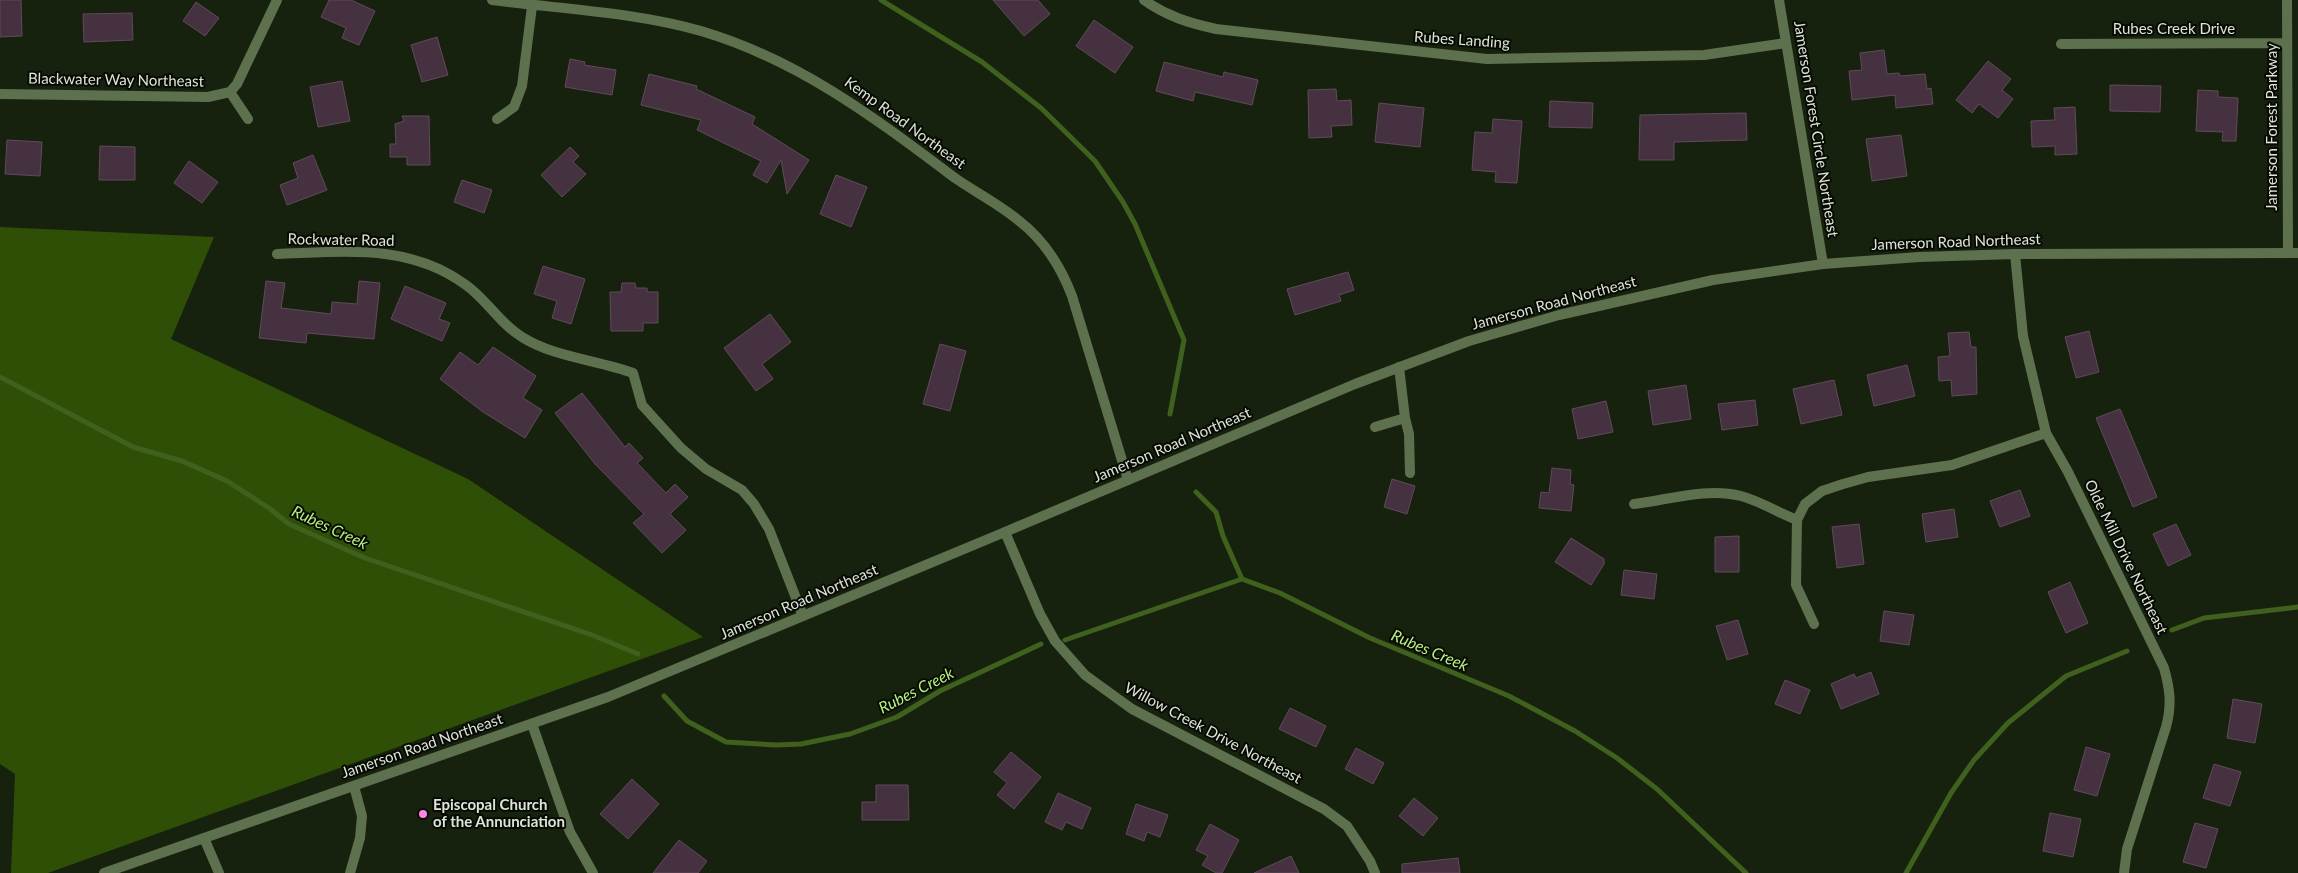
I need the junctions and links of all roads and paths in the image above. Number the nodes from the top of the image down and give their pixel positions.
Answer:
1 (276, 0) edge
2 (492, 0) edge
3 (1144, 0) edge
4 (1779, 0) edge
5 (2287, 0) edge
6 (532, 6) junction
7 (1786, 43) junction
8 (2287, 43) junction
9 (2061, 44) dead end
10 (230, 92) junction
11 (0, 94) edge
12 (248, 119) dead end
13 (497, 119) dead end
14 (2293, 253) edge
15 (277, 254) dead end
16 (2015, 254) junction
17 (1823, 264) junction
18 (1399, 367) junction
19 (1405, 418) junction
20 (1375, 427) dead end
21 (2046, 433) junction
22 (1410, 473) dead end
23 (1128, 480) junction
24 (1634, 504) dead end
25 (1797, 520) junction
26 (1005, 532) junction
27 (803, 616) junction
28 (1814, 624) dead end
29 (532, 724) junction
30 (354, 786) junction
31 (204, 838) junction
32 (104, 873) edge
33 (219, 873) edge
34 (350, 873) edge
35 (593, 873) edge
36 (1375, 873) edge
37 (2124, 873) edge

1 - 10 street
2 - 6 street, Kemp Road Northeast
3 - 7 street, Rubes Landing
4 - 7 street, Jamerson Forest Circle Northeast
5 - 8 street, Jamerson Forest Parkway
6 - 13 street
6 - 23 street, Kemp Road Northeast
7 - 17 street, Jamerson Forest Circle Northeast
8 - 9 street, Rubes Creek Drive
8 - 14 street, Jamerson Forest Parkway
10 - 11 street, Blackwater Way Northeast
10 - 12 street
14 - 16 street, Jamerson Road Northeast
15 - 27 street, Rockwater Road
16 - 17 street, Jamerson Road Northeast
16 - 21 street, Olde Mill Drive Northeast
17 - 18 street, Jamerson Road Northeast
18 - 19 street
18 - 23 street, Jamerson Road Northeast
19 - 20 street
19 - 22 street
21 - 25 street
21 - 37 street, Olde Mill Drive Northeast
23 - 26 street, Jamerson Road Northeast
24 - 25 street
25 - 28 street
26 - 27 street, Jamerson Road Northeast
26 - 36 street, Willow Creek Drive Northeast
27 - 29 street, Jamerson Road Northeast
29 - 30 street, Jamerson Road Northeast
29 - 35 street
30 - 31 street, Jamerson Road Northeast
30 - 34 street
31 - 32 street, Jamerson Road Northeast
31 - 33 street

